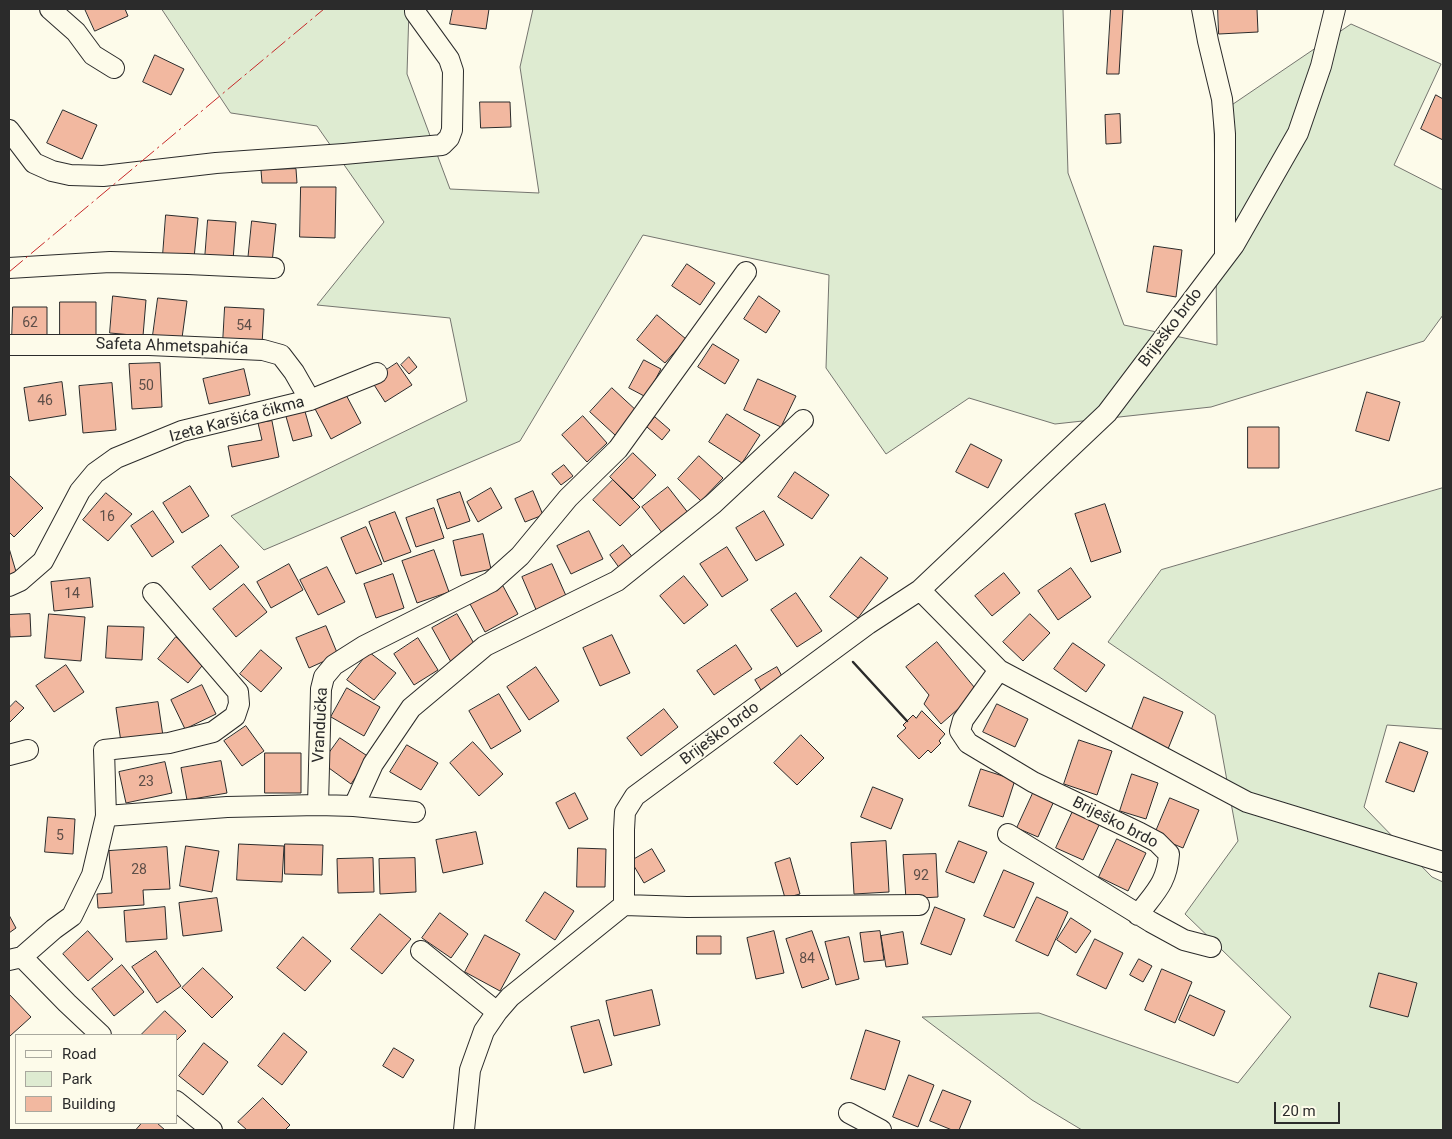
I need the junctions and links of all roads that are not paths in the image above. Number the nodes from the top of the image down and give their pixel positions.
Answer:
1 (50, 9) edge
2 (415, 9) edge
3 (1202, 9) edge
4 (1335, 9) edge
5 (114, 68) dead end
6 (9, 130) edge
7 (1225, 258) junction
8 (9, 268) edge
9 (274, 268) dead end
10 (746, 272) dead end
11 (9, 345) edge
12 (377, 374) dead end
13 (310, 400) junction
14 (803, 420) dead end
15 (9, 586) edge
16 (920, 590) junction
17 (153, 593) dead end
18 (999, 670) junction
19 (318, 805) junction
20 (354, 806) junction
21 (415, 812) dead end
22 (106, 816) junction
23 (1008, 834) dead end
24 (1443, 862) edge
25 (624, 905) junction
26 (919, 905) dead end
27 (1138, 914) junction
28 (1211, 947) dead end
29 (421, 951) dead end
30 (16, 958) edge
31 (497, 1012) junction
32 (100, 1034) edge
33 (178, 1103) edge
34 (849, 1113) dead end
35 (212, 1130) edge
36 (464, 1130) edge
37 (881, 1130) edge

1 - 5 street
2 - 6 street
3 - 7 street
4 - 7 street, Briješko brdo
7 - 16 street, Briješko brdo
8 - 9 street
10 - 19 street, Vrandučka
11 - 13 street, Safeta Ahmetspahića
12 - 13 street, Izeta Karšića čikma
13 - 15 street, Izeta Karšića čikma
14 - 20 street
16 - 18 street
16 - 25 street, Briješko brdo
17 - 22 street
18 - 24 street
18 - 27 street, Briješko brdo
19 - 20 street
19 - 22 street
20 - 21 street
22 - 30 street
23 - 27 street
25 - 26 street
25 - 31 street
27 - 28 street
29 - 31 street
30 - 32 street
31 - 36 street
33 - 35 street
34 - 37 street

